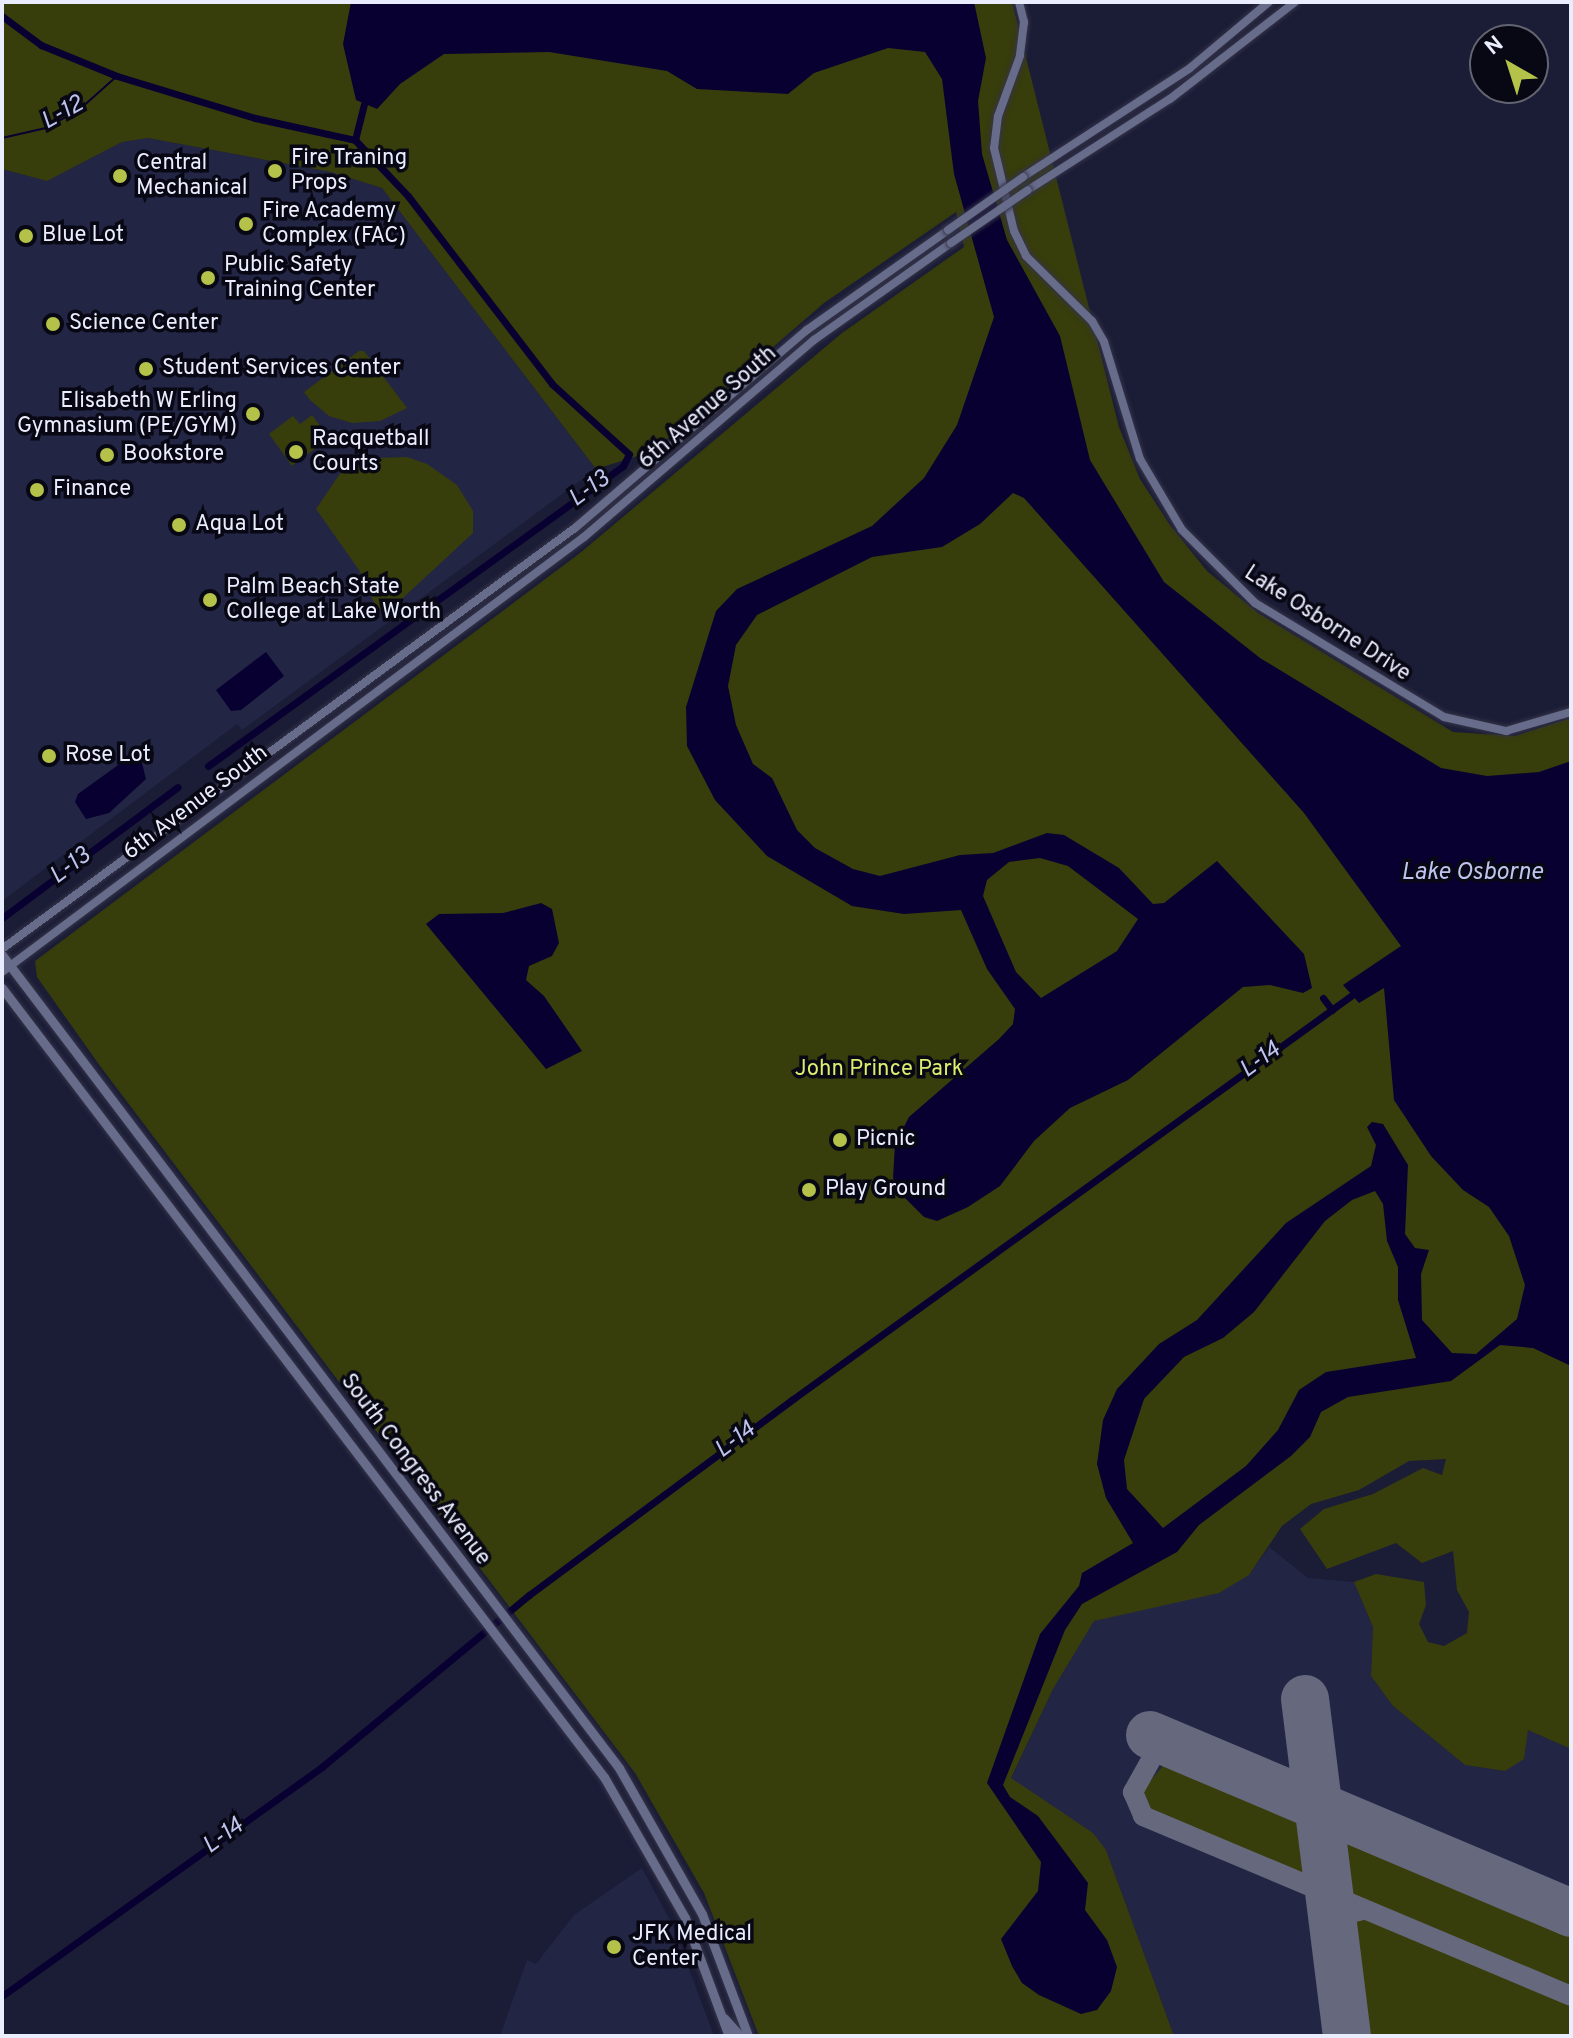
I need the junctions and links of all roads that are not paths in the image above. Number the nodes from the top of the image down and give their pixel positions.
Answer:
1 (1019, 2) edge
2 (1269, 2) edge
3 (1295, 2) edge
4 (1571, 712) edge
5 (2, 952) edge
6 (6, 969) edge
7 (2, 988) edge
8 (214, 1260) junction
9 (243, 1274) junction
10 (232, 1282) junction
11 (262, 1299) junction
12 (724, 2018) junction
13 (729, 2036) edge
14 (740, 2036) edge
15 (748, 2036) edge

1 - 4 street, Lake Osborne Drive
2 - 5 street, 6th Avenue South, bridge
3 - 6 street, 6th Avenue South, bridge
5 - 6 main road, South Congress Avenue
6 - 9 main road, South Congress Avenue
7 - 8 main road, South Congress Avenue
8 - 9 main road
8 - 10 main road, South Congress Avenue
9 - 11 main road, South Congress Avenue
10 - 11 main road
10 - 12 main road, South Congress Avenue
11 - 15 main road, South Congress Avenue
12 - 13 main road, South Congress Avenue
12 - 14 main road

